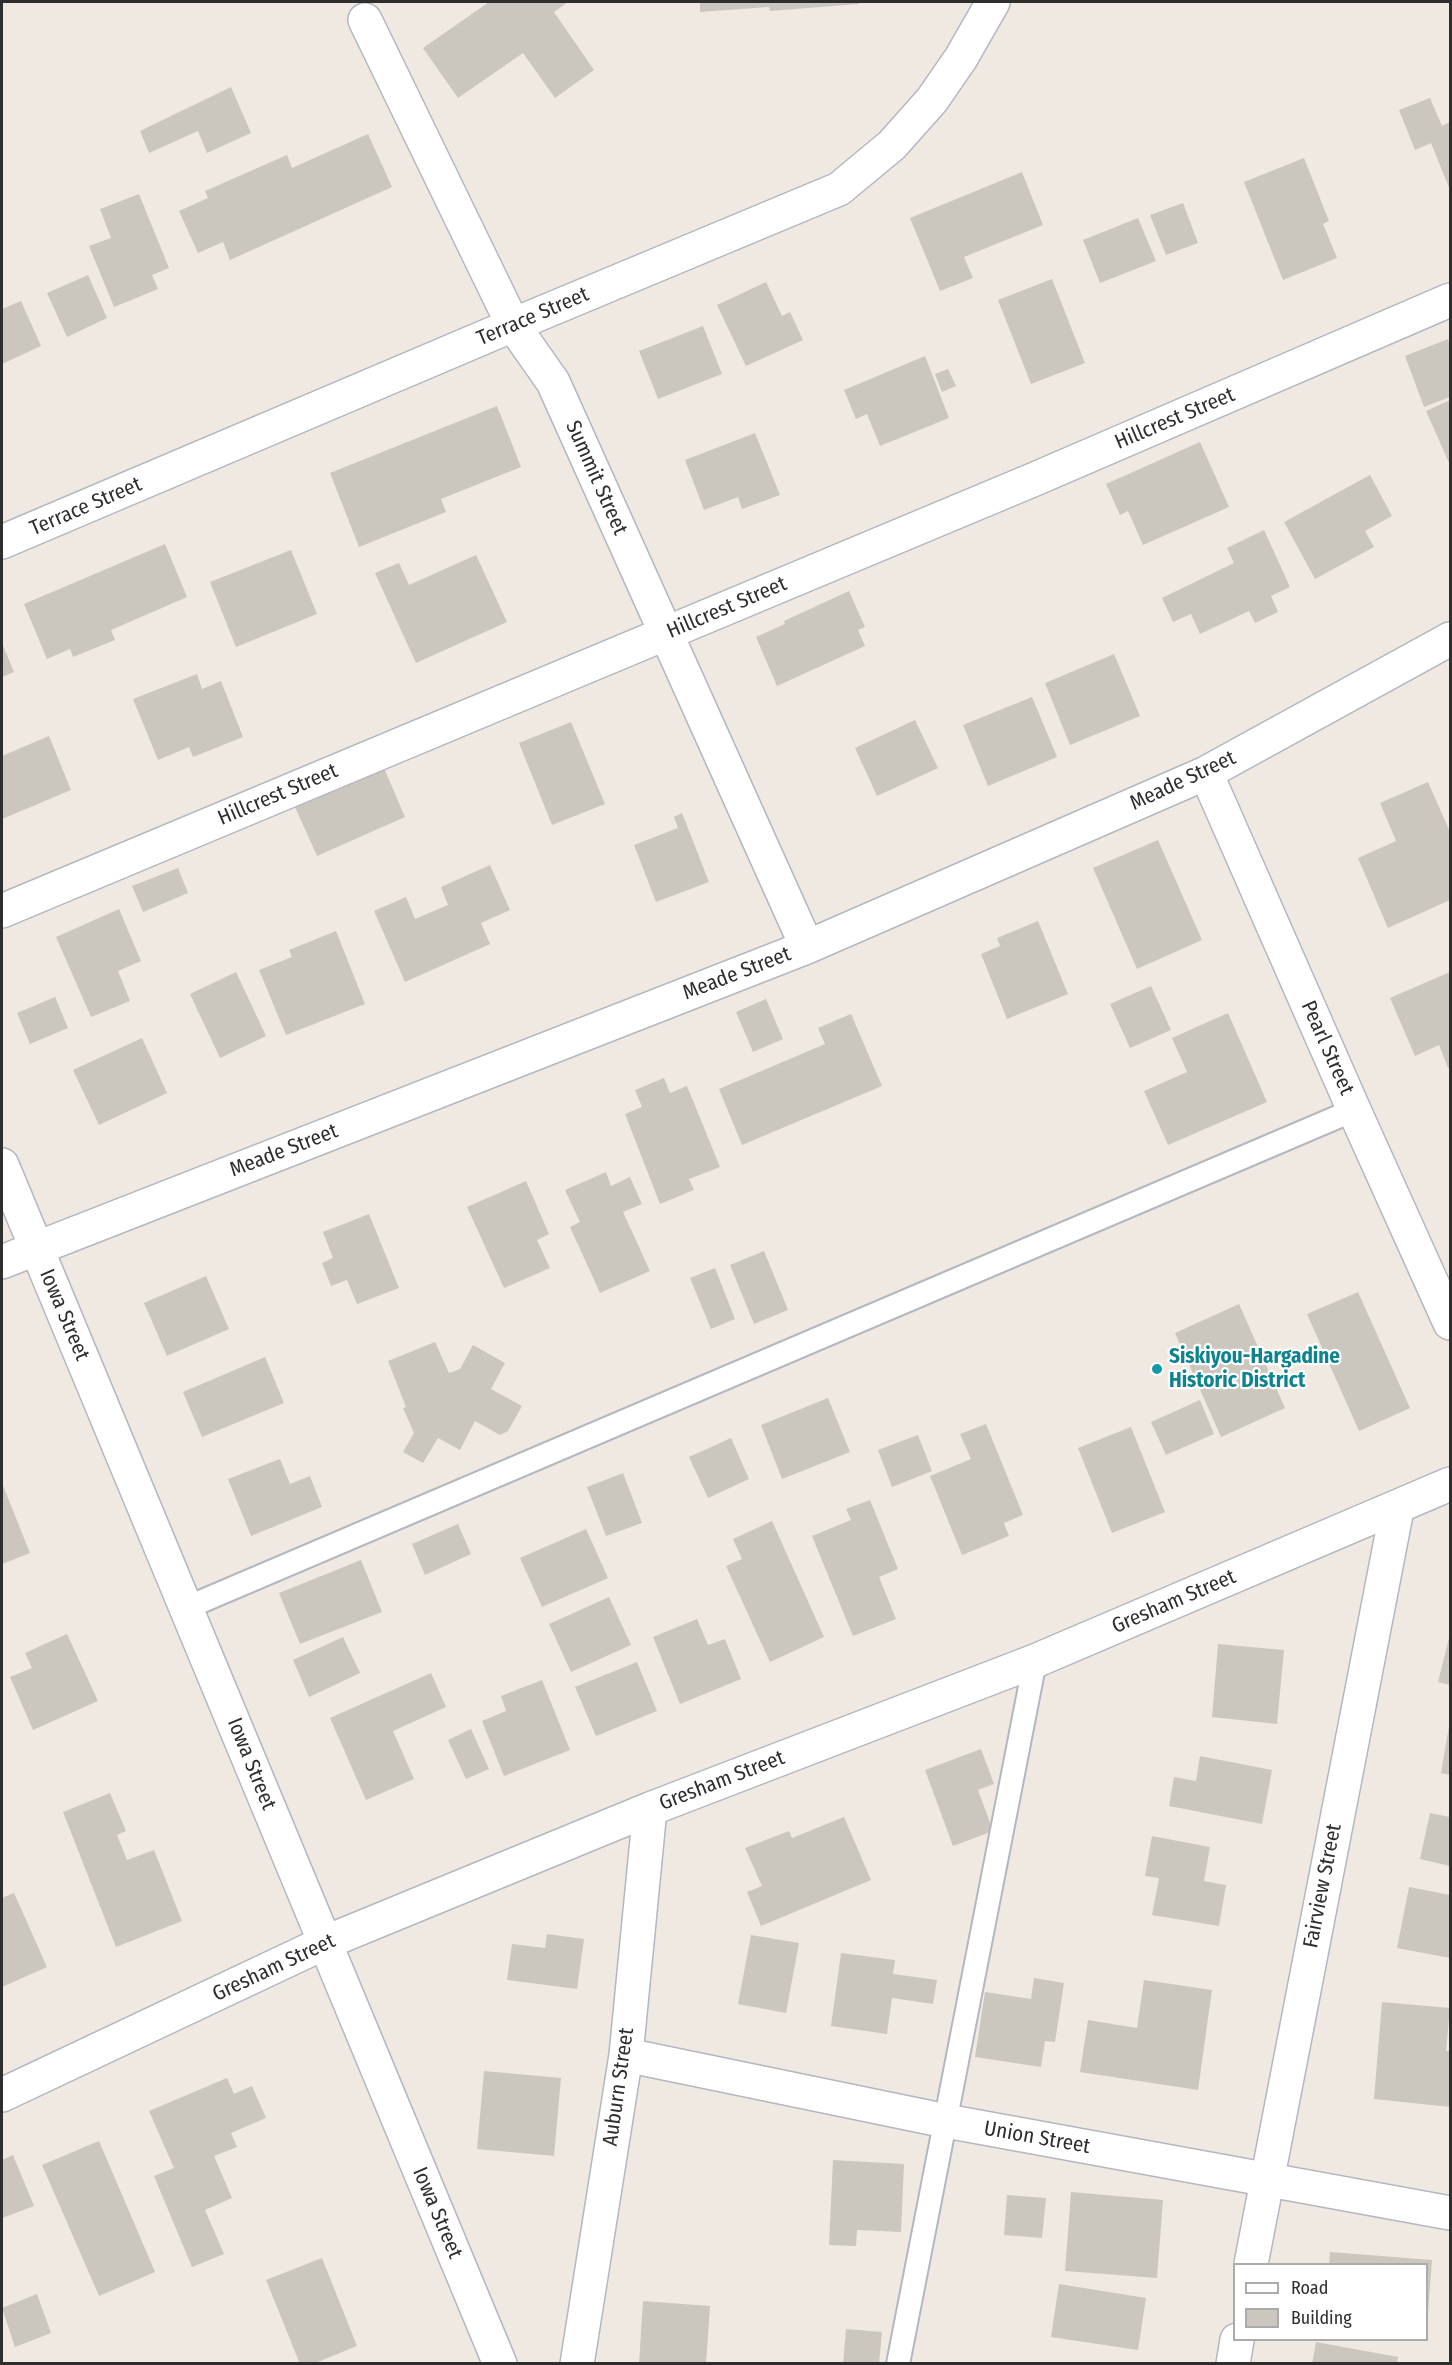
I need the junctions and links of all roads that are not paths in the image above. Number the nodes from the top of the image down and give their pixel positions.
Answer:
1 (993, 2) edge
2 (365, 20) dead end
3 (1450, 300) edge
4 (513, 324) junction
5 (2, 542) edge
6 (664, 634) junction
7 (1450, 639) edge
8 (1206, 773) junction
9 (2, 911) edge
10 (807, 947) junction
11 (1354, 1110) junction
12 (2, 1165) edge
13 (36, 1247) junction
14 (2, 1262) edge
15 (1450, 1323) edge
16 (1450, 1484) edge
17 (1397, 1509) junction
18 (186, 1608) junction
19 (1035, 1661) junction
20 (650, 1809) junction
21 (324, 1943) junction
22 (626, 2055) junction
23 (2, 2095) edge
24 (946, 2121) junction
25 (1266, 2179) junction
26 (1450, 2213) edge
27 (1251, 2263) edge
28 (1238, 2341) edge
29 (500, 2364) edge
30 (577, 2364) edge
31 (898, 2364) edge
32 (1233, 2364) edge

1 - 4 street, Terrace Street
2 - 4 street, Summit Street
3 - 6 street, Hillcrest Street
4 - 5 street, Terrace Street
4 - 6 street, Summit Street
6 - 9 street, Hillcrest Street
6 - 10 street, Summit Street
7 - 8 street, Meade Street
8 - 10 street, Meade Street
8 - 11 street, Pearl Street
10 - 13 street, Meade Street
11 - 15 street, Pearl Street
11 - 18 lane
12 - 13 street, Iowa Street
13 - 14 street, Meade Street
13 - 18 street, Iowa Street
16 - 17 street, Gresham Street
17 - 19 street, Gresham Street
17 - 25 street, Fairview Street
18 - 21 street, Iowa Street
19 - 20 street, Gresham Street
19 - 24 lane
20 - 21 street, Gresham Street
20 - 22 street, Auburn Street
21 - 23 street, Gresham Street
21 - 29 street, Iowa Street
22 - 24 street, Union Street
22 - 30 street, Auburn Street
24 - 25 street, Union Street
24 - 31 lane
25 - 26 street, Union Street
25 - 27 street, Fairview Street
28 - 32 street

